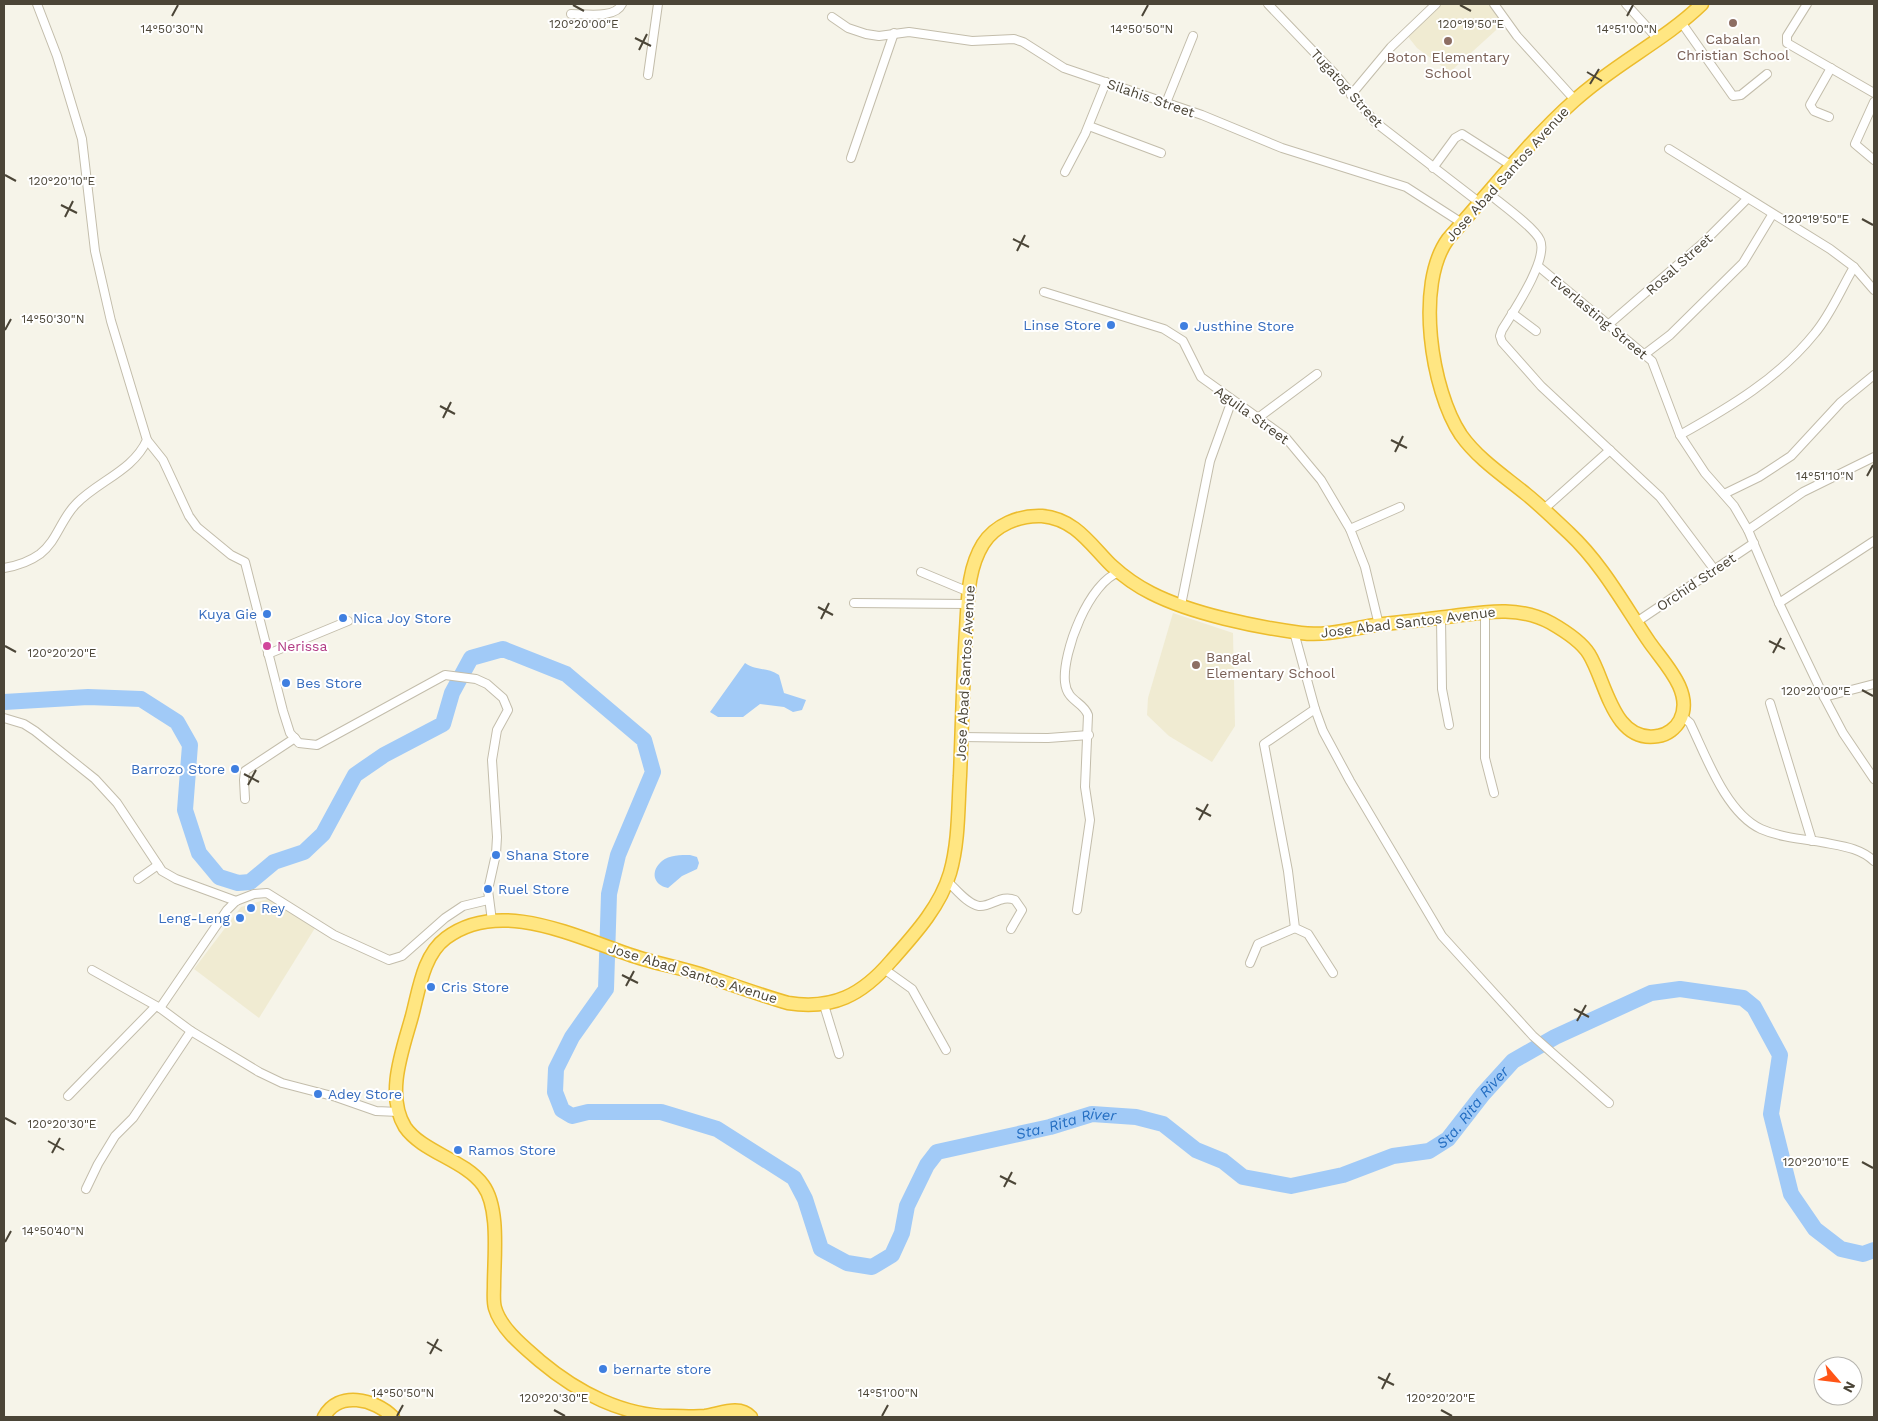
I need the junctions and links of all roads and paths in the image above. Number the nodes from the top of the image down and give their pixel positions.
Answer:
1 (37, 4) edge
2 (622, 4) edge
3 (658, 4) edge
4 (1268, 4) edge
5 (1436, 4) edge
6 (1494, 4) edge
7 (1626, 4) edge
8 (1702, 4) edge
9 (1807, 4) edge
10 (572, 14) dead end
11 (832, 17) dead end
12 (1681, 22) junction
13 (894, 33) junction
14 (1193, 36) dead end
15 (1657, 38) junction
16 (1831, 68) junction
17 (1768, 74) dead end
18 (648, 75) dead end
19 (1106, 82) junction
20 (1874, 93) edge
21 (1351, 95) junction
22 (1575, 100) junction
23 (1874, 102) edge
24 (1166, 103) junction
25 (1829, 116) dead end
26 (1089, 126) junction
27 (1669, 149) dead end
28 (1160, 153) dead end
29 (851, 158) dead end
30 (1874, 160) edge
31 (1512, 166) junction
32 (1433, 168) junction
33 (1065, 172) dead end
34 (1488, 193) junction
35 (1746, 199) junction
36 (1480, 203) junction
37 (1772, 215) junction
38 (1462, 223) junction
39 (1538, 266) junction
40 (1854, 267) junction
41 (1874, 290) edge
42 (1044, 292) dead end
43 (1512, 312) junction
44 (1608, 325) junction
45 (1536, 331) dead end
46 (1645, 354) junction
47 (1317, 374) dead end
48 (1874, 375) edge
49 (1232, 400) junction
50 (1258, 418) junction
51 (1680, 435) junction
52 (147, 440) junction
53 (1610, 450) junction
54 (1874, 456) edge
55 (1724, 494) junction
56 (1400, 507) dead end
57 (1544, 509) junction
58 (1350, 529) junction
59 (1748, 530) junction
60 (1874, 541) edge
61 (1754, 543) junction
62 (4, 568) edge
63 (1714, 569) junction
64 (921, 572) dead end
65 (1120, 572) junction
66 (968, 598) junction
67 (854, 603) dead end
68 (1779, 603) junction
69 (1181, 605) junction
70 (1485, 611) junction
71 (1441, 618) junction
72 (348, 621) dead end
73 (1638, 621) junction
74 (1379, 625) junction
75 (1294, 632) junction
76 (268, 654) junction
77 (1874, 684) edge
78 (1824, 697) junction
79 (1770, 703) dead end
80 (1314, 709) junction
81 (1682, 716) junction
82 (4, 718) edge
83 (1448, 725) dead end
84 (1089, 736) junction
85 (961, 737) junction
86 (295, 738) junction
87 (1874, 779) edge
88 (1494, 793) dead end
89 (246, 799) dead end
90 (1812, 841) junction
91 (1874, 861) edge
92 (158, 865) junction
93 (138, 879) dead end
94 (947, 881) junction
95 (236, 900) junction
96 (488, 900) junction
97 (1077, 910) dead end
98 (492, 921) junction
99 (1011, 928) dead end
100 (1295, 928) junction
101 (1250, 963) dead end
102 (884, 969) junction
103 (92, 970) dead end
104 (1333, 973) dead end
105 (824, 1005) junction
106 (158, 1007) junction
107 (191, 1031) junction
108 (946, 1050) dead end
109 (839, 1054) dead end
110 (68, 1096) dead end
111 (1609, 1103) dead end
112 (399, 1112) junction
113 (86, 1188) dead end
114 (324, 1417) edge
115 (393, 1417) edge
116 (751, 1417) edge

1 - 52 street
2 - 10 street
3 - 18 street
4 - 21 street, Tugatog Street
5 - 21 street
6 - 22 street
7 - 15 street
8 - 12 highway, Jose Abad Santos Avenue
9 - 16 street
11 - 13 street, Silahis Street
12 - 15 highway, Jose Abad Santos Avenue
12 - 17 street
13 - 19 street, Silahis Street
13 - 29 street
14 - 24 street
15 - 22 highway, Jose Abad Santos Avenue
16 - 20 street
16 - 25 street
19 - 24 street, Silahis Street
19 - 26 street
21 - 32 street, Tugatog Street
22 - 31 highway, Jose Abad Santos Avenue
23 - 30 street
24 - 38 street, Silahis Street
26 - 28 street
26 - 33 street
27 - 35 street
31 - 32 street
31 - 34 highway, Jose Abad Santos Avenue
32 - 36 street, Tugatog Street
34 - 36 highway, Jose Abad Santos Avenue
34 - 39 street, Everlasting Street
35 - 37 street
35 - 44 street, Rosal Street
36 - 38 highway, Jose Abad Santos Avenue
37 - 40 street
37 - 46 street
38 - 57 highway, Jose Abad Santos Avenue
39 - 43 street
39 - 44 street, Everlasting Street
40 - 41 street
40 - 51 street
42 - 49 street, Aguila Street
43 - 45 street
43 - 53 street
44 - 46 street, Everlasting Street
46 - 51 street, Everlasting Street
47 - 50 street
48 - 55 street
49 - 50 street, Aguila Street
49 - 69 street
50 - 58 street, Aguila Street
51 - 55 street, Everlasting Street
52 - 62 street
52 - 76 street
53 - 57 street
53 - 63 street
54 - 59 street
55 - 59 street, Everlasting Street
56 - 58 street
57 - 73 highway, Jose Abad Santos Avenue
58 - 74 street, Aguila Street
59 - 61 street, Everlasting Street
60 - 68 street
61 - 63 street, Orchid Street
61 - 68 street, Everlasting Street
63 - 73 street, Orchid Street
64 - 66 street
65 - 66 highway, Jose Abad Santos Avenue
65 - 69 highway, Jose Abad Santos Avenue
65 - 84 street
66 - 67 street
66 - 85 highway, Jose Abad Santos Avenue
68 - 78 street, Everlasting Street
69 - 75 highway, Jose Abad Santos Avenue
70 - 71 highway, Jose Abad Santos Avenue
70 - 81 highway, Jose Abad Santos Avenue
70 - 88 street
71 - 74 highway, Jose Abad Santos Avenue
71 - 83 street
72 - 76 street
73 - 81 highway, Jose Abad Santos Avenue
74 - 75 highway, Jose Abad Santos Avenue
75 - 80 street
76 - 86 street
77 - 78 street
78 - 87 street, Everlasting Street
79 - 90 street
80 - 100 street
80 - 111 street
81 - 90 street
82 - 92 street
84 - 85 street
84 - 97 street
85 - 94 highway, Jose Abad Santos Avenue
86 - 89 street
86 - 96 street
90 - 91 street
92 - 93 street
92 - 95 street
94 - 99 street
94 - 102 highway, Jose Abad Santos Avenue
95 - 96 street
95 - 106 street
96 - 98 street
98 - 105 highway, Jose Abad Santos Avenue
98 - 112 highway, Jose Abad Santos Avenue
100 - 101 street
100 - 104 street
102 - 105 highway, Jose Abad Santos Avenue
102 - 108 street
103 - 106 street
105 - 109 street
106 - 107 street
106 - 110 street
107 - 112 street
107 - 113 street
112 - 116 highway, Jose Abad Santos Avenue
114 - 115 highway

